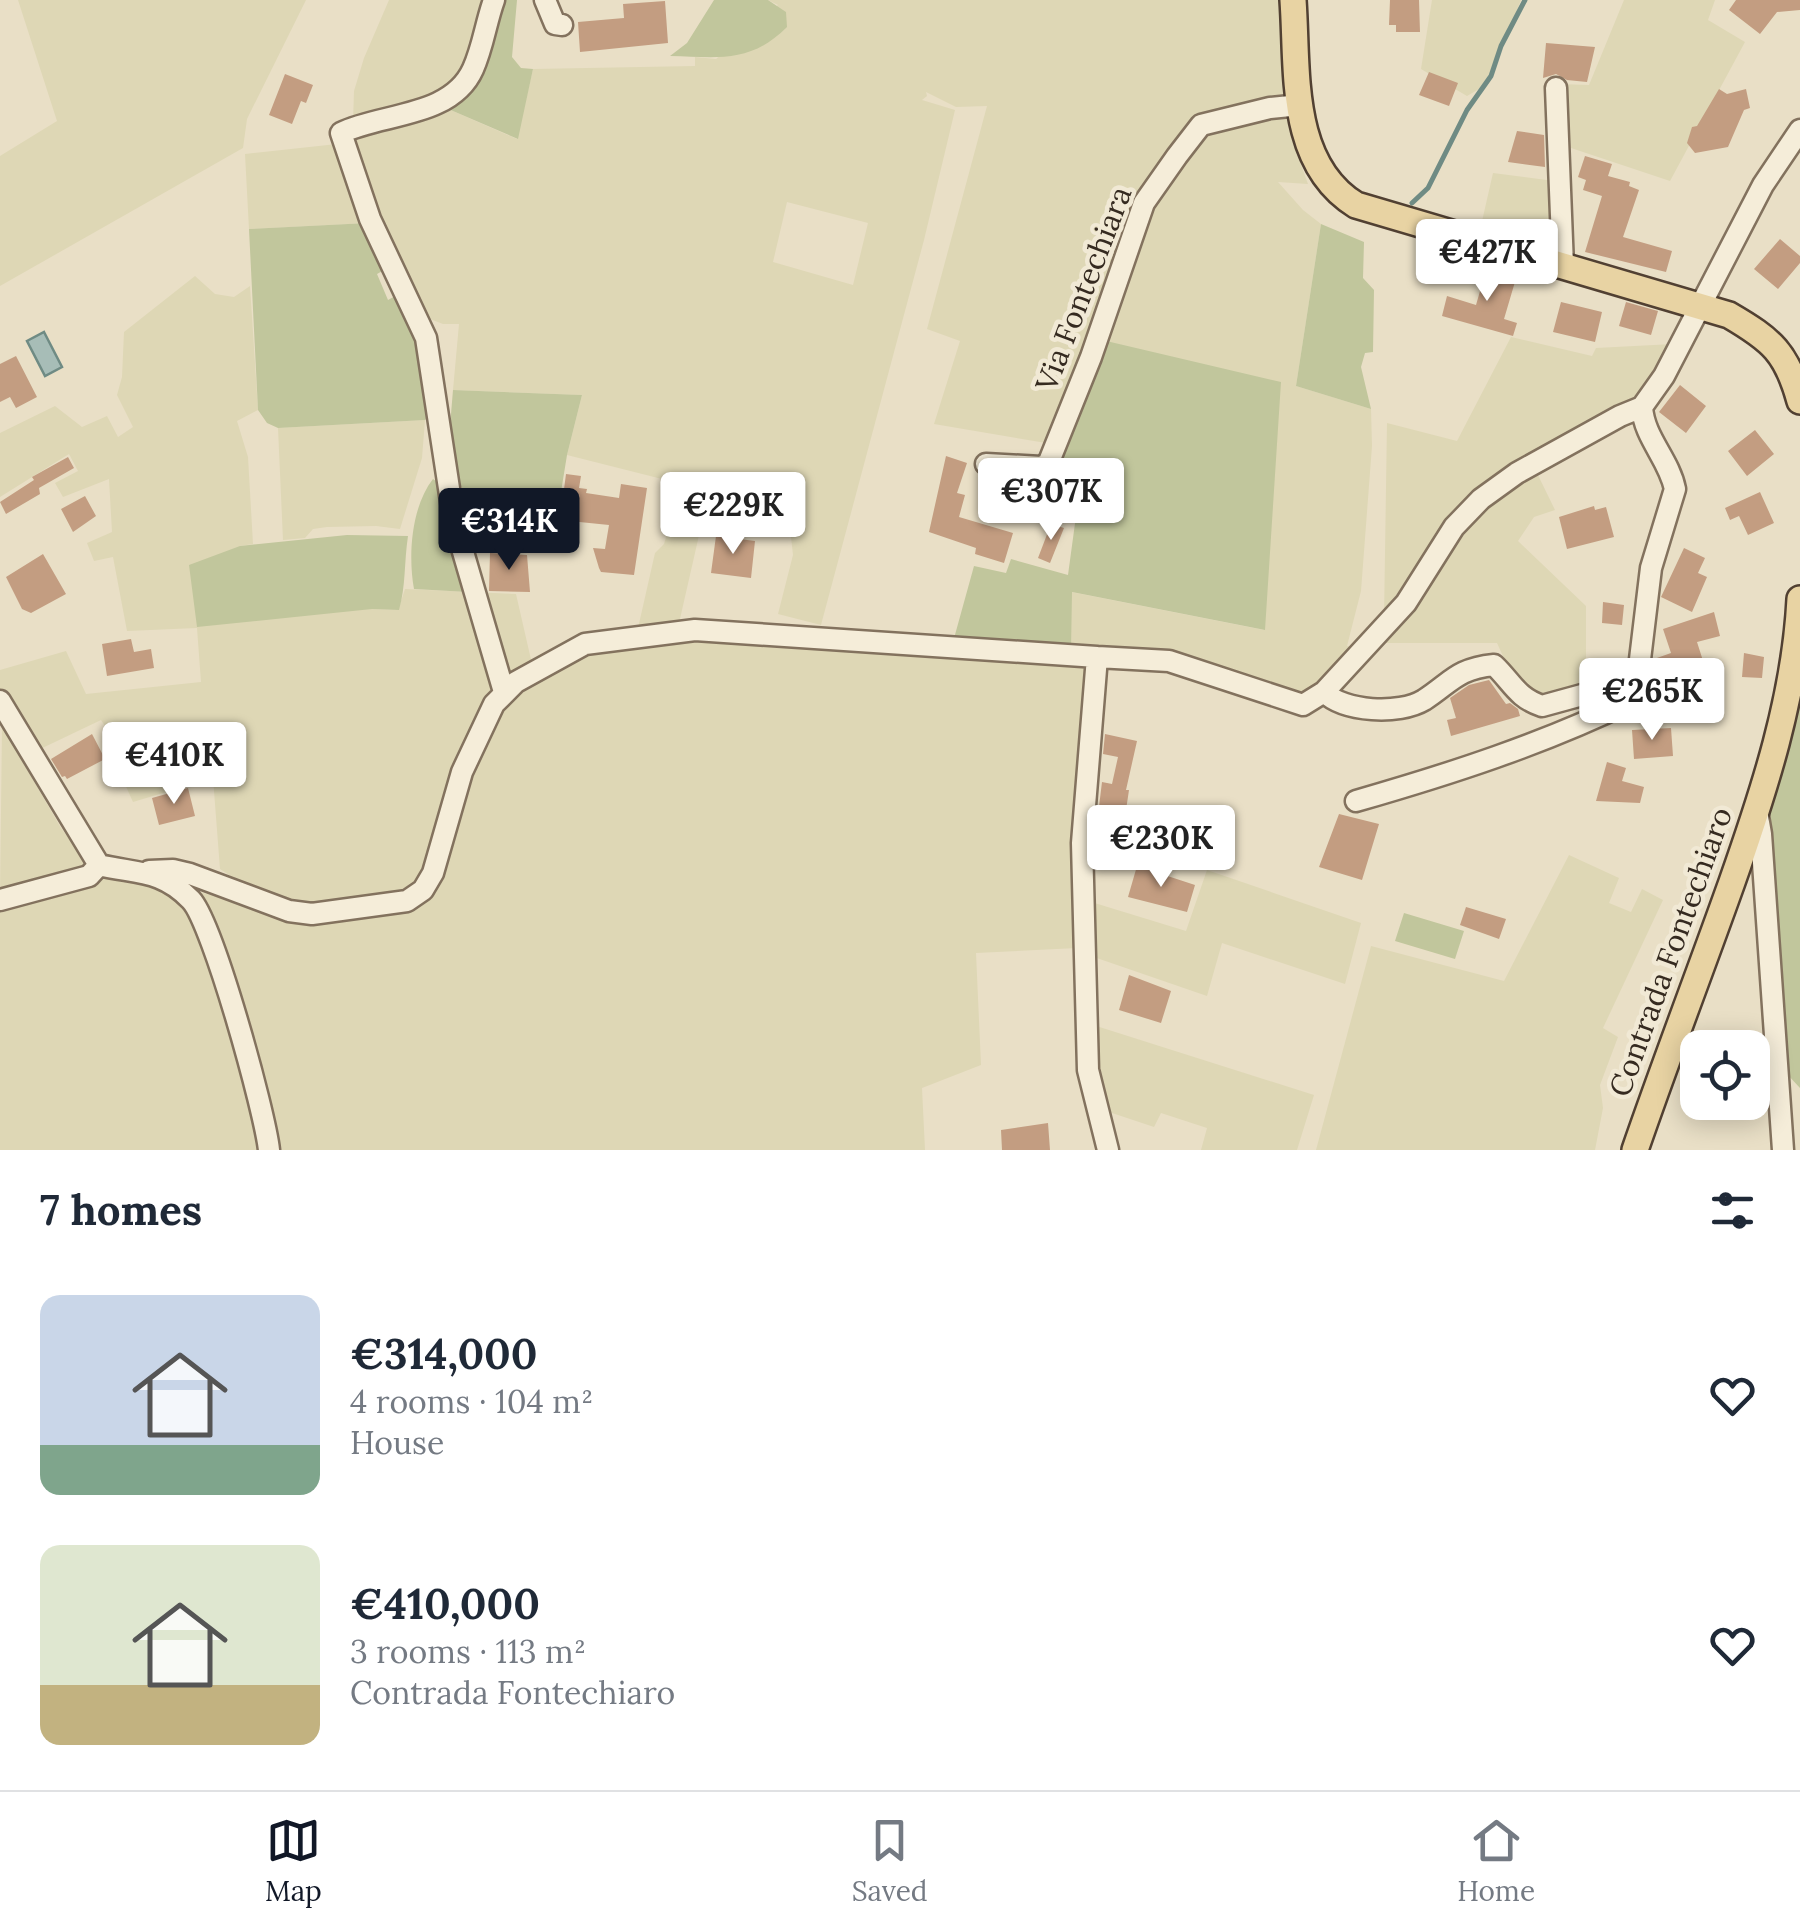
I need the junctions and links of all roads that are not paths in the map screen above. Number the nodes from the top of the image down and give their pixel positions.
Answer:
1 (494, 0) edge
2 (545, 0) edge
3 (1293, 0) edge
4 (562, 25) dead end
5 (1556, 88) dead end
6 (1300, 105) junction
7 (1800, 130) edge
8 (1562, 266) junction
9 (1699, 304) junction
10 (1799, 391) edge
11 (1642, 406) junction
12 (986, 464) dead end
13 (1800, 599) edge
14 (1097, 657) junction
15 (504, 692) junction
16 (1324, 692) junction
17 (1632, 698) junction
18 (0, 700) edge
19 (1356, 800) dead end
20 (1757, 810) junction
21 (99, 865) junction
22 (149, 872) junction
23 (0, 900) edge
24 (270, 1150) edge
25 (1108, 1150) edge
26 (1635, 1150) edge
27 (1784, 1150) edge

1 - 15 street
2 - 4 street
3 - 6 main road
5 - 8 street
6 - 8 main road
6 - 12 street, Via Fontechiara
7 - 9 street
8 - 9 main road
9 - 10 main road
9 - 11 street
11 - 16 street
11 - 17 street
13 - 20 main road, Contrada Fontechiaro
14 - 15 street
14 - 16 street
14 - 25 street
15 - 22 street
16 - 17 street
17 - 19 street
18 - 21 street
20 - 26 main road, Contrada Fontechiaro
20 - 27 street
21 - 22 street
21 - 23 street
22 - 24 street

